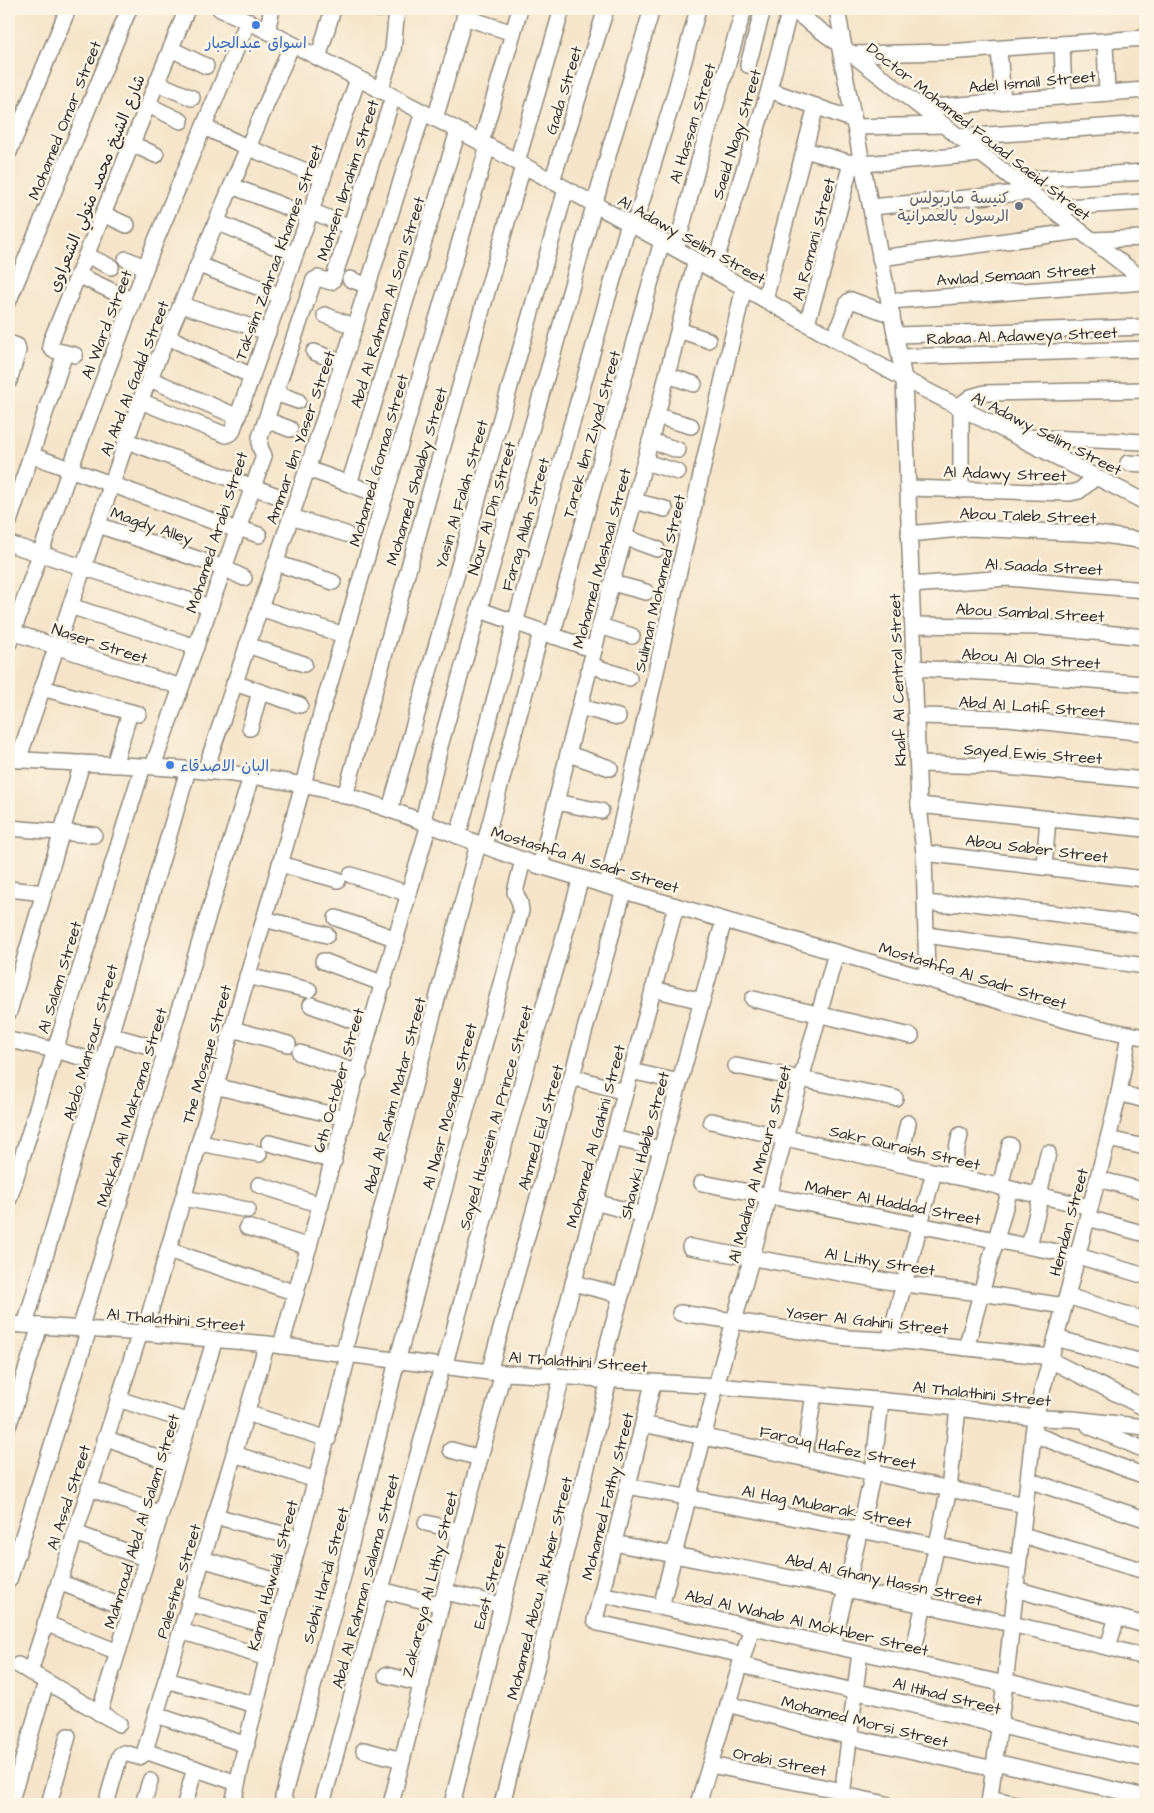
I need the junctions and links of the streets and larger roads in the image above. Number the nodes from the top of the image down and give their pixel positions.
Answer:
1 (68, 9) edge
2 (129, 9) edge
3 (187, 9) edge
4 (220, 9) edge
5 (272, 9) edge
6 (333, 9) edge
7 (397, 9) edge
8 (562, 9) edge
9 (606, 9) edge
10 (652, 9) edge
11 (698, 9) edge
12 (744, 9) edge
13 (763, 9) edge
14 (790, 9) edge
15 (837, 9) edge
16 (465, 13) edge
17 (489, 15) dead end
18 (248, 21) junction
19 (516, 22) edge
20 (267, 31) junction
21 (1145, 38) edge
22 (1105, 42) junction
23 (292, 44) junction
24 (1062, 44) junction
25 (999, 48) junction
26 (170, 49) junction
27 (845, 49) junction
28 (318, 58) junction
29 (748, 65) dead end
30 (206, 66) dead end
31 (358, 79) junction
32 (157, 83) junction
33 (769, 90) junction
34 (1145, 90) edge
35 (1107, 93) junction
36 (386, 94) junction
37 (1064, 96) junction
38 (192, 98) dead end
39 (1002, 101) junction
40 (148, 105) junction
41 (816, 106) junction
42 (922, 108) junction
43 (429, 115) junction
44 (181, 121) dead end
45 (855, 123) junction
46 (1145, 124) edge
47 (944, 125) junction
48 (204, 127) junction
49 (458, 131) junction
50 (959, 136) junction
51 (132, 144) junction
52 (485, 145) junction
53 (249, 148) junction
54 (805, 150) junction
55 (9, 152) edge
56 (981, 154) junction
57 (156, 155) dead end
58 (858, 162) junction
59 (520, 164) junction
60 (1145, 172) edge
61 (323, 178) junction
62 (1015, 180) junction
63 (552, 181) junction
64 (232, 186) junction
65 (566, 189) junction
66 (1031, 192) junction
67 (1145, 202) edge
68 (595, 204) junction
69 (871, 207) junction
70 (1050, 208) junction
71 (310, 213) junction
72 (103, 214) junction
73 (217, 222) junction
74 (632, 224) junction
75 (127, 225) dead end
76 (350, 226) junction
77 (1086, 236) junction
78 (1145, 238) edge
79 (662, 241) junction
80 (676, 249) junction
81 (86, 255) junction
82 (295, 255) junction
83 (126, 258) dead end
84 (880, 258) junction
85 (696, 260) junction
86 (199, 265) junction
87 (111, 267) dead end
88 (145, 267) junction
89 (713, 269) junction
90 (78, 274) junction
91 (350, 279) dead end
92 (314, 281) joint
93 (1145, 282) edge
94 (368, 286) junction
95 (744, 287) junction
96 (281, 296) junction
97 (765, 299) junction
98 (9, 300) edge
99 (132, 301) junction
100 (182, 306) junction
101 (890, 308) junction
102 (326, 315) dead end
103 (807, 323) junction
104 (355, 327) junction
105 (1145, 327) edge
106 (679, 330) junction
107 (268, 332) junction
108 (896, 335) junction
109 (168, 337) junction
110 (834, 339) junction
111 (708, 340) dead end
112 (9, 343) edge
113 (1145, 349) edge
114 (314, 352) dead end
115 (900, 357) junction
116 (343, 363) junction
117 (667, 375) junction
118 (252, 376) junction
119 (150, 379) junction
120 (904, 379) junction
121 (9, 381) edge
122 (694, 384) dead end
123 (1145, 390) edge
124 (275, 393) junction
125 (140, 401) junction
126 (298, 401) dead end
127 (960, 408) junction
128 (238, 416) junction
129 (657, 416) junction
130 (266, 420) junction
131 (691, 426) dead end
132 (290, 429) dead end
133 (1016, 437) junction
134 (127, 441) junction
135 (650, 441) junction
136 (1145, 442) edge
137 (678, 450) dead end
138 (31, 454) junction
139 (645, 462) junction
140 (1128, 463) dead end
141 (1145, 464) edge
142 (70, 469) junction
143 (308, 469) junction
144 (678, 472) dead end
145 (1096, 477) junction
146 (112, 484) junction
147 (350, 484) junction
148 (253, 486) junction
149 (908, 488) junction
150 (961, 490) junction
151 (275, 495) dead end
152 (385, 497) junction
153 (12, 500) edge
154 (634, 501) junction
155 (1145, 502) edge
156 (665, 509) dead end
157 (292, 517) junction
158 (9, 522) edge
159 (98, 525) junction
160 (238, 529) junction
161 (346, 534) dead end
162 (909, 534) junction
163 (259, 535) dead end
164 (624, 537) junction
165 (1145, 540) edge
166 (9, 544) edge
167 (657, 549) dead end
168 (40, 554) junction
169 (276, 563) junction
170 (83, 567) junction
171 (224, 568) junction
172 (244, 578) dead end
173 (334, 582) dead end
174 (612, 583) junction
175 (911, 585) junction
176 (1145, 590) edge
177 (646, 592) dead end
178 (70, 606) junction
179 (210, 607) junction
180 (260, 608) junction
181 (480, 610) junction
182 (515, 623) junction
183 (600, 626) junction
184 (913, 626) junction
185 (546, 634) junction
186 (344, 635) junction
187 (10, 636) edge
188 (632, 636) dead end
189 (1145, 637) edge
190 (247, 645) junction
191 (56, 647) junction
192 (196, 647) junction
193 (594, 650) junction
194 (304, 664) dead end
195 (590, 665) junction
196 (914, 668) junction
197 (629, 678) dead end
198 (234, 683) junction
199 (1145, 684) edge
200 (42, 688) junction
201 (181, 688) junction
202 (260, 692) junction
203 (300, 705) dead end
204 (580, 707) junction
205 (916, 716) junction
206 (618, 717) dead end
207 (250, 728) dead end
208 (1145, 733) edge
209 (568, 754) junction
210 (14, 760) edge
211 (82, 763) junction
212 (918, 764) junction
213 (114, 765) junction
214 (148, 766) junction
215 (610, 768) dead end
216 (188, 770) junction
217 (205, 771) junction
218 (251, 777) junction
219 (1145, 780) edge
220 (303, 785) junction
221 (345, 796) junction
222 (556, 802) junction
223 (920, 805) junction
224 (390, 809) junction
225 (601, 811) dead end
226 (1048, 819) junction
227 (426, 823) junction
228 (9, 828) edge
229 (1145, 829) edge
230 (62, 832) junction
231 (94, 835) dead end
232 (458, 836) junction
233 (481, 845) junction
234 (924, 853) junction
235 (523, 860) junction
236 (280, 864) junction
237 (540, 866) junction
238 (1044, 867) junction
239 (581, 878) junction
240 (1145, 879) edge
241 (607, 886) junction
242 (9, 889) edge
243 (624, 890) junction
244 (44, 893) junction
245 (409, 894) junction
246 (925, 903) junction
247 (676, 906) junction
248 (336, 918) dead end
249 (264, 919) junction
250 (724, 920) junction
251 (1145, 924) edge
252 (327, 935) dead end
253 (926, 935) junction
254 (397, 939) junction
255 (836, 952) junction
256 (323, 961) dead end
257 (1145, 966) edge
258 (247, 976) junction
259 (927, 979) junction
260 (384, 984) junction
261 (653, 989) junction
262 (753, 999) dead end
263 (702, 1000) junction
264 (9, 1012) edge
265 (819, 1014) junction
266 (370, 1027) junction
267 (232, 1029) junction
268 (1129, 1034) junction
269 (110, 1035) junction
270 (910, 1036) dead end
271 (1145, 1037) edge
272 (9, 1040) edge
273 (55, 1050) junction
274 (166, 1051) junction
275 (102, 1063) junction
276 (736, 1066) dead end
277 (631, 1071) junction
278 (359, 1072) junction
279 (572, 1077) junction
280 (801, 1078) junction
281 (679, 1082) junction
282 (215, 1086) junction
283 (625, 1092) junction
284 (1120, 1093) junction
285 (895, 1098) dead end
286 (1145, 1100) edge
287 (345, 1118) junction
288 (711, 1121) dead end
289 (908, 1123) dead end
290 (960, 1134) dead end
291 (612, 1138) junction
292 (785, 1138) junction
293 (1108, 1139) junction
294 (199, 1143) junction
295 (1010, 1145) dead end
296 (1145, 1147) edge
297 (661, 1149) junction
298 (1048, 1152) dead end
299 (334, 1161) junction
300 (899, 1164) junction
301 (934, 1172) junction
302 (951, 1176) junction
303 (1098, 1179) junction
304 (702, 1183) dead end
305 (259, 1185) dead end
306 (1005, 1188) junction
307 (1145, 1191) edge
308 (769, 1196) junction
309 (1040, 1196) junction
310 (183, 1198) junction
311 (9, 1199) edge
312 (595, 1202) junction
313 (321, 1205) junction
314 (248, 1210) dead end
315 (1089, 1213) junction
316 (643, 1215) junction
317 (919, 1225) junction
318 (247, 1227) dead end
319 (1145, 1234) edge
320 (996, 1240) junction
321 (1028, 1246) junction
322 (309, 1247) junction
323 (690, 1247) dead end
324 (168, 1250) junction
325 (1078, 1256) junction
326 (751, 1259) junction
327 (1145, 1276) edge
328 (573, 1283) junction
329 (904, 1284) junction
330 (296, 1293) junction
331 (981, 1293) junction
332 (621, 1295) junction
333 (1065, 1301) junction
334 (680, 1313) dead end
335 (1145, 1320) edge
336 (734, 1322) junction
337 (9, 1324) edge
338 (25, 1325) junction
339 (40, 1326) junction
340 (84, 1329) junction
341 (142, 1333) junction
342 (1056, 1338) junction
343 (216, 1339) junction
344 (888, 1340) junction
345 (274, 1345) junction
346 (966, 1348) junction
347 (345, 1355) junction
348 (1050, 1358) junction
349 (397, 1361) junction
350 (1145, 1363) edge
351 (443, 1367) junction
352 (496, 1373) junction
353 (555, 1377) junction
354 (603, 1380) junction
355 (653, 1383) junction
356 (716, 1386) junction
357 (814, 1394) junction
358 (118, 1399) junction
359 (881, 1400) junction
360 (958, 1408) junction
361 (1145, 1408) edge
362 (246, 1413) junction
363 (1035, 1418) junction
364 (1073, 1419) junction
365 (190, 1422) junction
366 (9, 1424) edge
367 (643, 1424) junction
368 (1145, 1427) edge
369 (1034, 1434) junction
370 (704, 1437) junction
371 (105, 1438) junction
372 (328, 1439) junction
373 (451, 1450) dead end
374 (1145, 1450) edge
375 (234, 1454) junction
376 (480, 1458) junction
377 (804, 1458) junction
378 (176, 1465) junction
379 (873, 1473) junction
380 (1145, 1476) edge
381 (316, 1480) junction
382 (1028, 1480) junction
383 (628, 1486) junction
384 (89, 1488) junction
385 (949, 1489) junction
386 (689, 1497) junction
387 (1025, 1505) junction
388 (161, 1514) junction
389 (215, 1516) junction
390 (1145, 1519) edge
391 (426, 1523) dead end
392 (861, 1530) junction
393 (460, 1531) junction
394 (75, 1532) junction
395 (1022, 1535) junction
396 (300, 1539) junction
397 (614, 1543) junction
398 (936, 1546) junction
399 (674, 1555) junction
400 (147, 1559) junction
401 (202, 1560) junction
402 (1018, 1563) junction
403 (1145, 1571) edge
404 (9, 1580) edge
405 (58, 1582) junction
406 (288, 1584) junction
407 (847, 1588) junction
408 (1015, 1589) junction
409 (381, 1590) junction
410 (601, 1594) junction
411 (443, 1598) junction
412 (189, 1603) junction
413 (923, 1603) junction
414 (502, 1605) junction
415 (661, 1607) junction
416 (131, 1610) junction
417 (1117, 1617) junction
418 (596, 1618) joint
419 (45, 1623) junction
420 (1012, 1623) junction
421 (1145, 1625) edge
422 (752, 1627) junction
423 (275, 1628) junction
424 (181, 1632) junction
425 (833, 1646) junction
426 (1108, 1647) junction
427 (118, 1652) junction
428 (860, 1652) junction
429 (1145, 1657) edge
430 (267, 1658) junction
431 (742, 1660) junction
432 (911, 1663) junction
433 (386, 1675) dead end
434 (166, 1680) junction
435 (46, 1682) junction
436 (1005, 1683) junction
437 (422, 1684) junction
438 (855, 1691) junction
439 (728, 1704) junction
440 (256, 1706) junction
441 (100, 1713) junction
442 (156, 1715) junction
443 (1145, 1717) edge
444 (119, 1724) dead end
445 (999, 1726) junction
446 (68, 1736) dead end
447 (850, 1737) junction
448 (247, 1744) junction
449 (364, 1750) dead end
450 (145, 1751) junction
451 (1145, 1759) edge
452 (402, 1760) junction
453 (710, 1765) junction
454 (994, 1766) junction
455 (195, 1768) junction
456 (150, 1781) dead end
457 (238, 1783) junction
458 (843, 1797) edge
459 (1145, 1797) edge
460 (285, 1800) edge
461 (990, 1801) edge
462 (10, 1804) edge
463 (49, 1804) edge
464 (106, 1804) edge
465 (143, 1804) edge
466 (184, 1804) edge
467 (233, 1804) edge
468 (322, 1804) edge
469 (391, 1804) edge
470 (452, 1804) edge
471 (502, 1804) edge
472 (698, 1804) edge
473 (886, 1804) edge
474 (1016, 1804) edge

1 - 55 street
2 - 98 street, Mohamed Omar Street
3 - 26 street, شارع الشيخ محمد متولي الشعراوى
4 - 18 street, Al Adawy Selim Street
5 - 20 street
6 - 28 street
7 - 36 street, Mohsen Ibrahim Street
8 - 59 street, Mohamed Shalaby Street
9 - 63 street, Gada Street
10 - 68 street, Nour Al Din Street
11 - 74 street, Farag Allah Street
12 - 80 street, Al Hassan Street
13 - 29 street
14 - 27 street, Doctor Mohamed Fouad Saeid Street
14 - 33 street, Saeid Nagy Street
15 - 27 street, Khalf Al Central Street
16 - 19 street
16 - 43 street, Ammar Ibn Yaser Street
17 - 19 street
18 - 20 street, Al Adawy Selim Street
18 - 48 street, Al Ward Street
19 - 52 street, Mohamed Gomaa Street
20 - 23 street, Al Adawy Selim Street
21 - 22 street
22 - 24 street
22 - 35 street
23 - 28 street, Al Adawy Selim Street
23 - 53 street, Al Ahd Al Gadid Street
24 - 25 street
24 - 37 street
25 - 27 street
25 - 39 street
26 - 30 street
26 - 32 street, شارع الشيخ محمد متولي الشعراوى
27 - 42 street, Doctor Mohamed Fouad Saeid Street
27 - 45 street, Khalf Al Central Street
28 - 31 street, Al Adawy Selim Street
31 - 36 street, Al Adawy Selim Street
31 - 61 street, Taksim Zahraa Khames Street
32 - 38 street
32 - 40 street, شارع الشيخ محمد متولي الشعراوى
33 - 41 street
33 - 89 street, Saeid Nagy Street
34 - 35 street, Adel Ismail Street
35 - 37 street, Adel Ismail Street
36 - 43 street, Al Adawy Selim Street
36 - 76 street, Mohsen Ibrahim Street
37 - 39 street, Adel Ismail Street
39 - 42 street, Adel Ismail Street
40 - 44 street
40 - 51 street, شارع الشيخ محمد متولي الشعراوى
41 - 45 street
41 - 54 street
42 - 47 street, Doctor Mohamed Fouad Saeid Street
43 - 49 street, Al Adawy Selim Street
43 - 94 street, Ammar Ibn Yaser Street
45 - 47 street
45 - 58 street, Khalf Al Central Street
46 - 50 street
47 - 50 street, Doctor Mohamed Fouad Saeid Street
48 - 53 street
48 - 88 street, Al Ward Street
49 - 52 street, Al Adawy Selim Street
49 - 147 street, Abd Al Rahman Al Soni Street
50 - 56 street, Doctor Mohamed Fouad Saeid Street
51 - 57 street
51 - 72 street, شارع الشيخ محمد متولي الشعراوى
52 - 59 street, Al Adawy Selim Street
52 - 152 street, Mohamed Gomaa Street
53 - 61 street
53 - 64 street, Al Ahd Al Gadid Street
54 - 58 street
54 - 97 street
56 - 58 street
56 - 62 street, Doctor Mohamed Fouad Saeid Street
58 - 69 street, Khalf Al Central Street
58 - 103 street, Al Romani Street
59 - 63 street, Al Adawy Selim Street
59 - 221 street, Mohamed Shalaby Street
60 - 62 street
61 - 71 street, Taksim Zahraa Khames Street
62 - 66 street, Doctor Mohamed Fouad Saeid Street
63 - 65 street, Al Adawy Selim Street
64 - 71 street
64 - 73 street, Al Ahd Al Gadid Street
65 - 68 street, Al Adawy Selim Street
65 - 224 street, Yasin Al Falah Street
66 - 69 street
66 - 70 street, Doctor Mohamed Fouad Saeid Street
67 - 70 street
68 - 74 street, Al Adawy Selim Street
68 - 181 street, Nour Al Din Street
69 - 84 street, Khalf Al Central Street
70 - 77 street, Doctor Mohamed Fouad Saeid Street
71 - 76 street
71 - 82 street, Taksim Zahraa Khames Street
72 - 75 street
72 - 81 street, شارع الشيخ محمد متولي الشعراوى
73 - 82 street
73 - 86 street, Al Ahd Al Gadid Street
74 - 79 street, Al Adawy Selim Street
74 - 182 street, Farag Allah Street
76 - 92 street, Mohsen Ibrahim Street
77 - 78 street
77 - 84 street
77 - 93 street, Doctor Mohamed Fouad Saeid Street
79 - 80 street, Al Adawy Selim Street
79 - 185 street, Tarek Ibn Ziyad Street
80 - 85 street, Al Adawy Selim Street
81 - 87 street
81 - 90 street, شارع الشيخ محمد متولي الشعراوى
82 - 96 street, Taksim Zahraa Khames Street
83 - 88 street
84 - 101 street, Khalf Al Central Street
85 - 89 street, Al Adawy Selim Street
85 - 106 street, Mohamed Mashaal Street
86 - 96 street
86 - 100 street, Al Ahd Al Gadid Street
88 - 99 street, Al Ward Street
89 - 95 street, Al Adawy Selim Street
90 - 99 street
90 - 138 street, شارع الشيخ محمد متولي الشعراوى
91 - 94 street
92 - 124 street, Mohamed Arabi Street
93 - 101 street, Awlad Semaan Street
94 - 104 street, Ammar Ibn Yaser Street
95 - 97 street, Al Adawy Selim Street
95 - 241 street, Suliman Mohamed Street
96 - 107 street, Taksim Zahraa Khames Street
97 - 103 street, Al Adawy Selim Street
99 - 142 street, Al Ward Street
100 - 107 street
100 - 109 street, Al Ahd Al Gadid Street
101 - 108 street, Khalf Al Central Street
101 - 110 street
102 - 104 street
103 - 110 street, Al Adawy Selim Street
104 - 116 street, Ammar Ibn Yaser Street
105 - 108 street
106 - 111 street
106 - 117 street, Mohamed Mashaal Street
107 - 118 street, Taksim Zahraa Khames Street
108 - 115 street, Khalf Al Central Street
109 - 118 street
109 - 119 street, Al Ahd Al Gadid Street
110 - 120 street, Al Adawy Selim Street
112 - 121 street
113 - 115 street, Rabaa Al Adaweya Street
114 - 116 street
115 - 120 street, Khalf Al Central Street
116 - 143 street, Ammar Ibn Yaser Street
117 - 122 street
117 - 129 street, Mohamed Mashaal Street
118 - 128 street, Taksim Zahraa Khames Street
119 - 125 street, Al Ahd Al Gadid Street
119 - 128 street
120 - 127 street, Al Adawy Selim Street
120 - 149 street, Khalf Al Central Street
123 - 127 street
124 - 126 street
124 - 130 street, Mohamed Arabi Street
125 - 128 street, Taksim Zahraa Khames Street
125 - 134 street, Al Ahd Al Gadid Street
127 - 133 street, Al Adawy Selim Street
127 - 150 street
129 - 131 street
129 - 135 street, Mohamed Mashaal Street
130 - 132 street
130 - 148 street, Mohamed Arabi Street
133 - 136 street
133 - 145 street, Al Adawy Selim Street
134 - 146 street, Al Ahd Al Gadid Street
134 - 148 street
135 - 137 street
135 - 139 street, Mohamed Mashaal Street
138 - 142 street
138 - 153 street
139 - 144 street
139 - 154 street, Mohamed Mashaal Street
140 - 141 street
142 - 146 street
142 - 168 street, Al Ward Street
143 - 147 street
143 - 157 street, Ammar Ibn Yaser Street
145 - 150 street, Al Adawy Street
145 - 155 street, Al Adawy Selim Street
146 - 159 street, Al Ahd Al Gadid Street
146 - 160 street
147 - 152 street
148 - 151 street
148 - 160 street, Mohamed Arabi Street
149 - 150 street, Al Adawy Street
149 - 162 street, Khalf Al Central Street
152 - 186 street, Mohamed Gomaa Street
153 - 158 street
154 - 156 street
154 - 164 street, Mohamed Mashaal Street
157 - 161 street
157 - 169 street, Ammar Ibn Yaser Street
159 - 170 street, Al Ahd Al Gadid Street
159 - 171 street, Magdy Alley
160 - 163 street
160 - 171 street, Mohamed Arabi Street
162 - 165 street, Abou Taleb Street
162 - 175 street, Khalf Al Central Street
164 - 167 street
164 - 174 street, Mohamed Mashaal Street
166 - 168 street
168 - 170 street
168 - 187 street, Al Ward Street
169 - 173 street
169 - 180 street, Ammar Ibn Yaser Street
170 - 178 street, Al Ahd Al Gadid Street
170 - 179 street
171 - 172 street, Magdy Alley
171 - 179 street, Mohamed Arabi Street
174 - 177 street
174 - 183 street, Mohamed Mashaal Street
175 - 176 street, Al Saada Street
175 - 184 street, Khalf Al Central Street
178 - 191 street, Al Ahd Al Gadid Street
178 - 192 street
179 - 192 street, Mohamed Arabi Street
180 - 186 street
180 - 190 street, Ammar Ibn Yaser Street
181 - 182 street
181 - 227 street, Nour Al Din Street
182 - 185 street
182 - 232 street, Farag Allah Street
183 - 188 street
183 - 193 street, Mohamed Mashaal Street
184 - 189 street, Abou Sambal Street
184 - 196 street, Khalf Al Central Street
185 - 193 street
185 - 233 street, Tarek Ibn Ziyad Street
186 - 220 street, Mohamed Gomaa Street
187 - 191 street, Naser Street
190 - 194 street
190 - 198 street, Ammar Ibn Yaser Street
191 - 200 street, Al Ahd Al Gadid Street
191 - 201 street, Naser Street
192 - 201 street, Mohamed Arabi Street
193 - 195 street, Mohamed Mashaal Street
195 - 197 street
195 - 204 street, Mohamed Mashaal Street
196 - 199 street, Abou Al Ola Street
196 - 205 street, Khalf Al Central Street
198 - 202 street
198 - 217 street, Ammar Ibn Yaser Street
200 - 210 street, Al Ahd Al Gadid Street
200 - 213 street
201 - 214 street, Mohamed Arabi Street
202 - 203 street
202 - 207 street
204 - 206 street
204 - 209 street, Mohamed Mashaal Street
205 - 208 street, Abd Al Latif Street
205 - 212 street, Khalf Al Central Street
209 - 215 street
209 - 222 street, Mohamed Mashaal Street
210 - 211 street, Mostashfa Al Sadr Street
211 - 213 street, Mostashfa Al Sadr Street
211 - 230 street
212 - 219 street, Sayed Ewis Street
212 - 223 street, Khalf Al Central Street
213 - 214 street, Mostashfa Al Sadr Street
214 - 216 street, Mostashfa Al Sadr Street
214 - 273 street, Al Salam Street
216 - 217 street, Mostashfa Al Sadr Street
216 - 269 street, Abdo Mansour Street
217 - 218 street, Mostashfa Al Sadr Street
218 - 220 street, Mostashfa Al Sadr Street
218 - 274 street, Makkah Al Makrama Street
220 - 221 street, Mostashfa Al Sadr Street
220 - 236 street, The Mosque Street
221 - 224 street, Mostashfa Al Sadr Street
222 - 225 street
222 - 237 street, Mohamed Mashaal Street
223 - 226 street
223 - 234 street, Khalf Al Central Street
224 - 227 street, Mostashfa Al Sadr Street
226 - 229 street
226 - 238 street
227 - 232 street, Mostashfa Al Sadr Street
227 - 245 street, 6th October Street
228 - 230 street
230 - 231 street
230 - 244 street
232 - 233 street, Mostashfa Al Sadr Street
233 - 235 street, Mostashfa Al Sadr Street
233 - 347 street, Abd Al Rahim Matar Street
234 - 238 street, Abou Saber Street
234 - 246 street, Khalf Al Central Street
235 - 237 street, Mostashfa Al Sadr Street
235 - 349 street, Al Nasr Mosque Street
236 - 245 street
236 - 249 street, The Mosque Street
237 - 239 street, Mostashfa Al Sadr Street
238 - 240 street, Abou Saber Street
239 - 241 street, Mostashfa Al Sadr Street
239 - 351 street, Sayed Hussein Al Prince Street
241 - 243 street, Mostashfa Al Sadr Street
242 - 244 street
243 - 247 street, Mostashfa Al Sadr Street
243 - 279 street, Ahmed Eid Street
244 - 264 street
245 - 254 street, 6th October Street
246 - 251 street
246 - 253 street, Khalf Al Central Street
247 - 250 street, Mostashfa Al Sadr Street
247 - 261 street, Mohamed Al Gahini Street
248 - 254 street
249 - 252 street
249 - 258 street, The Mosque Street
250 - 255 street, Mostashfa Al Sadr Street
250 - 263 street, Shawki Habib Street
253 - 257 street
253 - 259 street, Khalf Al Central Street
254 - 260 street, 6th October Street
255 - 259 street, Mostashfa Al Sadr Street
255 - 265 street, Al Madina Al Mnoura Street
256 - 260 street
258 - 266 street
258 - 267 street, The Mosque Street
259 - 268 street, Mostashfa Al Sadr Street
260 - 266 street, 6th October Street
261 - 263 street
261 - 277 street, Mohamed Al Gahini Street
262 - 265 street
263 - 281 street, Shawki Habib Street
265 - 270 street
265 - 280 street, Al Madina Al Mnoura Street
266 - 278 street, 6th October Street
267 - 278 street
267 - 282 street, The Mosque Street
268 - 271 street, Mostashfa Al Sadr Street
268 - 284 street, Hemdan Street
269 - 274 street
269 - 275 street, Abdo Mansour Street
272 - 273 street
273 - 275 street
273 - 311 street, Al Salam Street
274 - 340 street, Makkah Al Makrama Street
275 - 338 street, Abdo Mansour Street
276 - 280 street
277 - 281 street
277 - 283 street, Mohamed Al Gahini Street
278 - 287 street, 6th October Street
279 - 283 street
279 - 352 street, Ahmed Eid Street
280 - 285 street
280 - 292 street, Al Madina Al Mnoura Street
281 - 297 street, Shawki Habib Street
282 - 287 street
282 - 294 street, The Mosque Street
283 - 291 street, Mohamed Al Gahini Street
284 - 286 street
284 - 293 street, Hemdan Street
287 - 299 street, 6th October Street
288 - 292 street, Sakr Quraish Street
289 - 300 street
290 - 302 street
291 - 297 street
291 - 312 street, Mohamed Al Gahini Street
292 - 300 street, Sakr Quraish Street
292 - 308 street, Al Madina Al Mnoura Street
293 - 296 street
293 - 303 street, Hemdan Street
294 - 299 street
294 - 310 street, The Mosque Street
295 - 306 street
297 - 316 street, Shawki Habib Street
298 - 309 street
299 - 313 street, 6th October Street
300 - 301 street, Sakr Quraish Street
301 - 302 street, Sakr Quraish Street
301 - 317 street
302 - 306 street, Sakr Quraish Street
303 - 307 street
303 - 315 street, Hemdan Street
304 - 308 street, Maher Al Haddad Street
305 - 313 street
306 - 309 street, Sakr Quraish Street
306 - 320 street
308 - 317 street, Maher Al Haddad Street
308 - 326 street, Al Madina Al Mnoura Street
309 - 315 street, Sakr Quraish Street
309 - 321 street
310 - 314 street
310 - 324 street, The Mosque Street
312 - 316 street
312 - 328 street, Mohamed Al Gahini Street
313 - 322 street, 6th October Street
315 - 319 street, Sakr Quraish Street
315 - 325 street, Hemdan Street
316 - 332 street, Shawki Habib Street
317 - 320 street, Maher Al Haddad Street
317 - 329 street
318 - 322 street
320 - 321 street, Maher Al Haddad Street
320 - 331 street
321 - 325 street, Maher Al Haddad Street
322 - 330 street, 6th October Street
323 - 326 street, Al Lithy Street
324 - 330 street
324 - 341 street, The Mosque Street
325 - 327 street, Maher Al Haddad Street
325 - 333 street, Hemdan Street
326 - 329 street, Al Lithy Street
326 - 336 street, Al Madina Al Mnoura Street
328 - 332 street
328 - 353 street, Mohamed Al Gahini Street
329 - 331 street, Al Lithy Street
329 - 344 street
330 - 345 street, 6th October Street
331 - 333 street, Al Lithy Street
331 - 346 street
332 - 354 street, Shawki Habib Street
333 - 335 street, Al Lithy Street
333 - 342 street, Hemdan Street
334 - 336 street, Yaser Al Gahini Street
336 - 344 street, Yaser Al Gahini Street
336 - 356 street, Al Madina Al Mnoura Street
337 - 338 street, Al Thalathini Street
338 - 339 street, Al Thalathini Street
339 - 340 street, Al Thalathini Street
339 - 366 street
340 - 341 street, Al Thalathini Street
340 - 404 street, Makkah Al Makrama Street
341 - 343 street, Al Thalathini Street
341 - 358 street, Al Assd Street
342 - 348 street, Hemdan Street
342 - 350 street
343 - 345 street, Al Thalathini Street
343 - 365 street, Mahmoud Abd Al Salam Street
344 - 346 street, Yaser Al Gahini Street
345 - 347 street, Al Thalathini Street
345 - 362 street, Palestine Street
346 - 348 street, Yaser Al Gahini Street
347 - 349 street, Al Thalathini Street
347 - 372 street, Kamal Hawaidi Street
348 - 361 street
348 - 363 street, Hemdan Street
349 - 351 street, Al Thalathini Street
349 - 460 street, Sobhi Haridi Street
351 - 352 street, Al Thalathini Street
351 - 409 street, Abd Al Rahman Salama Street
352 - 353 street, Al Thalathini Street
352 - 376 street, Zakareya Al Lithy Street
353 - 354 street, Al Thalathini Street
353 - 414 street, East Street
354 - 355 street, Al Thalathini Street
354 - 471 street, Mohamed Abou Al Kheir Street
355 - 356 street, Al Thalathini Street
355 - 367 street, Mohamed Fathy Street
356 - 357 street, Al Thalathini Street
356 - 370 street, Al Madina Al Mnoura Street
357 - 359 street, Al Thalathini Street
357 - 377 street
358 - 365 street
358 - 371 street, Al Assd Street
359 - 360 street, Al Thalathini Street
359 - 379 street
360 - 363 street, Al Thalathini Street
360 - 385 street
362 - 372 street
362 - 375 street, Palestine Street
363 - 364 street, Al Thalathini Street
363 - 369 street, Hemdan Street
364 - 368 street, Al Thalathini Street
364 - 374 street
365 - 378 street, Mahmoud Abd Al Salam Street
367 - 370 street, Farouq Hafez Street
367 - 383 street, Mohamed Fathy Street
369 - 380 street
369 - 382 street, Hemdan Street
370 - 377 street, Farouq Hafez Street
370 - 386 street, Al Madina Al Mnoura Street
371 - 378 street
371 - 384 street, Al Assd Street
372 - 381 street, Kamal Hawaidi Street
373 - 376 street
375 - 381 street
375 - 389 street, Palestine Street
376 - 393 street, Zakareya Al Lithy Street
377 - 379 street, Farouq Hafez Street
378 - 388 street, Mahmoud Abd Al Salam Street
379 - 385 street, Farouq Hafez Street
379 - 392 street
381 - 396 street, Kamal Hawaidi Street
382 - 387 street, Hemdan Street
382 - 390 street
383 - 386 street, Al Hag Mubarak Street
383 - 397 street, Mohamed Fathy Street
384 - 388 street
384 - 394 street, Al Assd Street
385 - 387 street, Farouq Hafez Street
385 - 398 street
386 - 392 street, Al Hag Mubarak Street
386 - 399 street, Al Madina Al Mnoura Street
387 - 395 street, Hemdan Street
388 - 400 street, Mahmoud Abd Al Salam Street
389 - 396 street
389 - 401 street, Palestine Street
391 - 393 street
392 - 398 street, Al Hag Mubarak Street
392 - 407 street
393 - 411 street, Zakareya Al Lithy Street
394 - 400 street
394 - 405 street, Al Assd Street
395 - 402 street, Hemdan Street
395 - 403 street
396 - 406 street, Kamal Hawaidi Street
397 - 399 street, Abd Al Ghany Hassn Street
397 - 410 street, Mohamed Fathy Street
398 - 402 street, Al Hag Mubarak Street
398 - 413 street
399 - 407 street, Abd Al Ghany Hassn Street
399 - 415 street, Al Madina Al Mnoura Street
400 - 416 street, Mahmoud Abd Al Salam Street
401 - 406 street
401 - 412 street, Palestine Street
402 - 408 street, Hemdan Street
405 - 416 street
405 - 419 street, Al Assd Street
406 - 423 street, Kamal Hawaidi Street
407 - 413 street, Abd Al Ghany Hassn Street
407 - 425 street
408 - 417 street
408 - 420 street, Hemdan Street
409 - 411 street
409 - 468 street, Abd Al Rahman Salama Street
410 - 415 street, Abd Al Wahab Al Mokhber Street
410 - 418 street, Mohamed Fathy Street
411 - 414 street
411 - 437 street, Zakareya Al Lithy Street
412 - 423 street
412 - 424 street, Palestine Street
413 - 420 street, Abd Al Ghany Hassn Street
413 - 432 street
414 - 470 street, East Street
415 - 422 street, Abd Al Wahab Al Mokhber Street
416 - 427 street, Mahmoud Abd Al Salam Street
417 - 421 street
417 - 426 street
418 - 431 street, Al Itihad Street
419 - 427 street
419 - 435 street, Al Assd Street
420 - 426 street, Abd Al Ghany Hassn Street
420 - 436 street, Hemdan Street
422 - 425 street, Abd Al Wahab Al Mokhber Street
422 - 431 street
423 - 430 street, Kamal Hawaidi Street
424 - 430 street
424 - 434 street, Palestine Street
425 - 428 street, Abd Al Wahab Al Mokhber Street
426 - 429 street, Abd Al Ghany Hassn Street
427 - 441 street, Mahmoud Abd Al Salam Street
428 - 432 street, Abd Al Wahab Al Mokhber Street
428 - 438 street
430 - 440 street, Kamal Hawaidi Street
431 - 438 street, Al Itihad Street
431 - 439 street
432 - 436 street, Abd Al Wahab Al Mokhber Street
433 - 437 street
434 - 440 street
434 - 442 street, Palestine Street
435 - 441 street
435 - 462 street
436 - 443 street, Abd Al Wahab Al Mokhber Street
436 - 445 street, Hemdan Street
437 - 452 street, Zakareya Al Lithy Street
438 - 445 street, Al Itihad Street
438 - 447 street
439 - 447 street, Mohamed Morsi Street
439 - 453 street
440 - 448 street, Kamal Hawaidi Street
441 - 444 street
442 - 448 street
442 - 450 street, Palestine Street
445 - 451 street, Al Itihad Street
445 - 454 street, Hemdan Street
446 - 463 street
447 - 454 street, Mohamed Morsi Street
447 - 458 street
448 - 457 street, Kamal Hawaidi Street
449 - 452 street
450 - 455 street
450 - 464 street
452 - 469 street, Zakareya Al Lithy Street
453 - 458 street, Orabi Street
453 - 472 street
454 - 459 street, Mohamed Morsi Street
454 - 461 street, Hemdan Street
455 - 457 street
455 - 466 street
456 - 465 street
457 - 467 street, Kamal Hawaidi Street
458 - 473 street, Orabi Street
461 - 474 street

